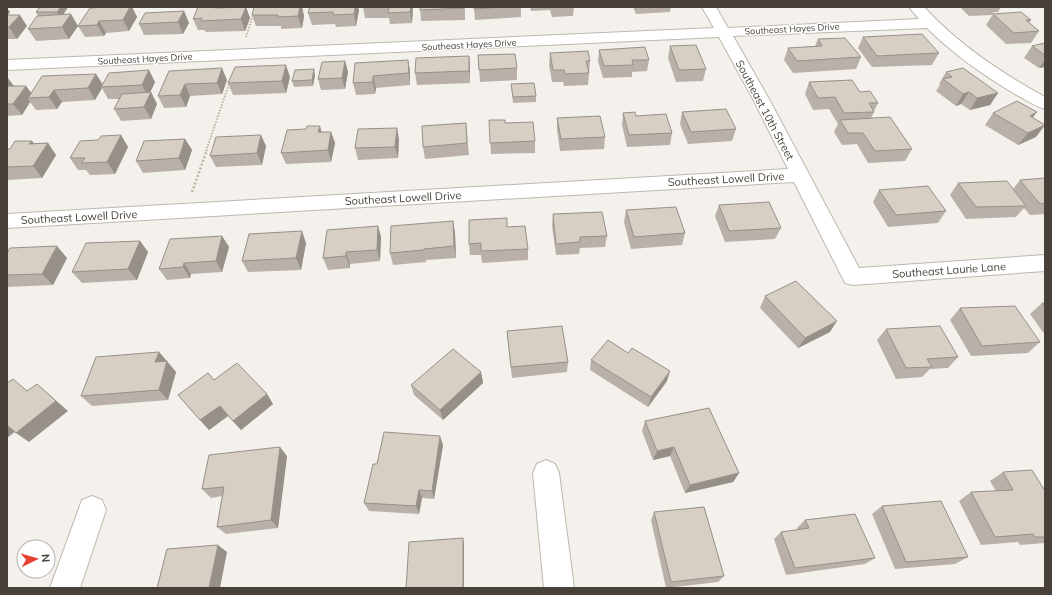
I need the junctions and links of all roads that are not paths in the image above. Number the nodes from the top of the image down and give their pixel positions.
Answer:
1 (709, 7) edge
2 (916, 7) edge
3 (931, 23) junction
4 (724, 32) junction
5 (7, 66) edge
6 (1045, 104) edge
7 (799, 174) junction
8 (7, 221) edge
9 (1045, 263) edge
10 (853, 277) joint
11 (546, 473) dead end
12 (92, 510) dead end
13 (65, 588) edge
14 (559, 588) edge

1 - 4 street, Southeast 10th Street
2 - 3 street
3 - 4 street, Southeast Hayes Drive
3 - 6 street
4 - 5 street, Southeast Hayes Drive
4 - 7 street, Southeast 10th Street
7 - 8 street, Southeast Lowell Drive
7 - 10 street, Southeast 10th Street
9 - 10 street, Southeast Laurie Lane
11 - 14 street
12 - 13 street

